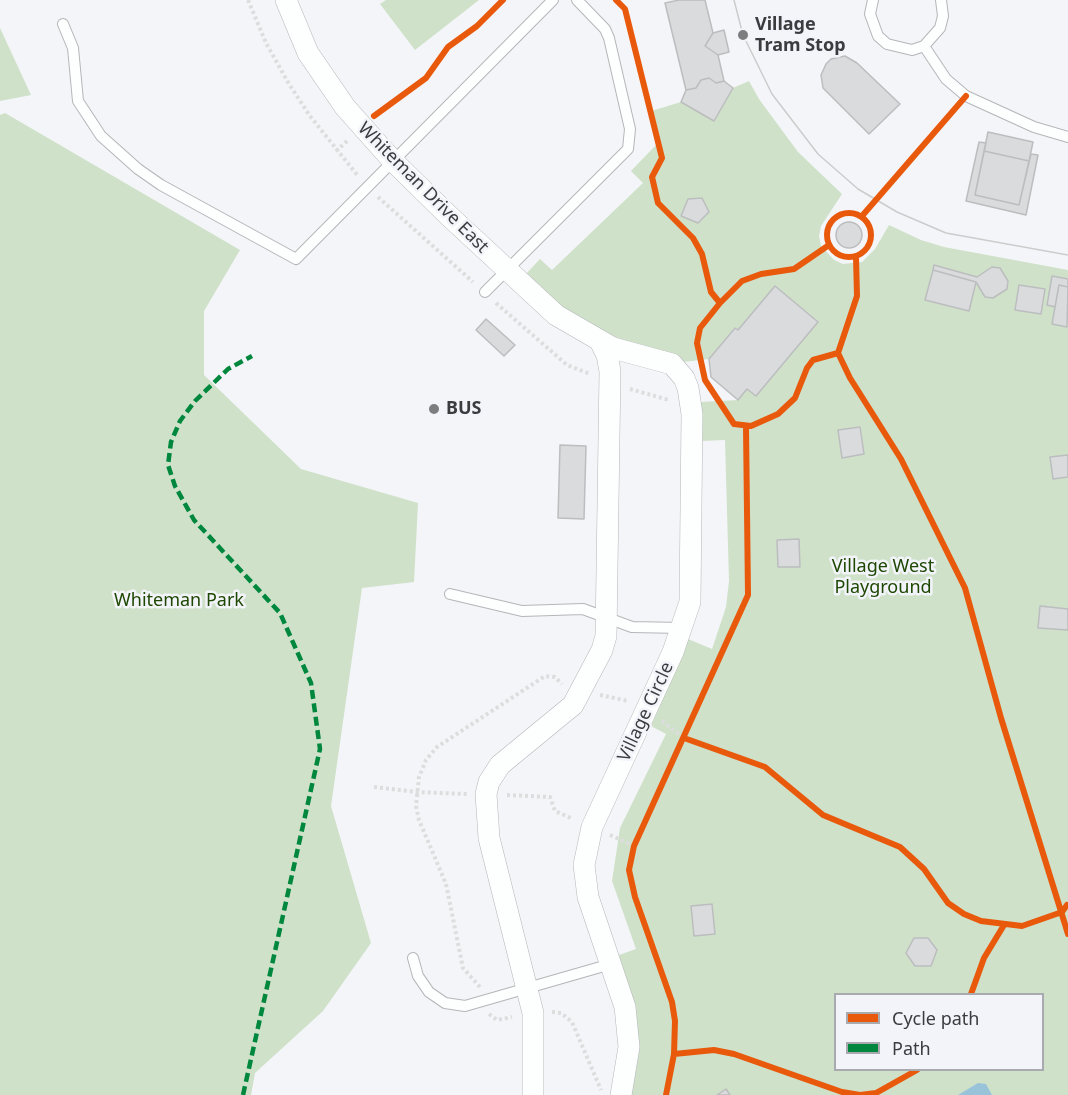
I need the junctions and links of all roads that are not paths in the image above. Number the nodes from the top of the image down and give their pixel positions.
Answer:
1 (286, 0) edge
2 (554, 0) edge
3 (577, 0) edge
4 (873, 0) edge
5 (941, 0) edge
6 (63, 24) dead end
7 (924, 46) junction
8 (1068, 137) edge
9 (393, 161) junction
10 (506, 270) junction
11 (485, 292) dead end
12 (600, 341) junction
13 (632, 354) junction
14 (610, 371) junction
15 (450, 594) dead end
16 (608, 619) junction
17 (682, 628) junction
18 (413, 958) dead end
19 (611, 964) junction
20 (527, 988) junction
21 (533, 1095) edge
22 (621, 1095) edge

1 - 9 street, Whiteman Drive East
2 - 9 lane
3 - 10 lane
4 - 7 lane
5 - 7 lane
6 - 9 lane
7 - 8 lane
9 - 10 street, Whiteman Drive East
10 - 11 lane
10 - 12 street, Whiteman Drive East
12 - 13 street, Village Circle
12 - 14 street
13 - 14 street
13 - 17 street, Village Circle
14 - 16 street
15 - 16 lane
16 - 17 lane
16 - 20 street
17 - 19 street, Village Circle
18 - 20 lane
19 - 20 lane
19 - 22 street, Village Circle
20 - 21 street

